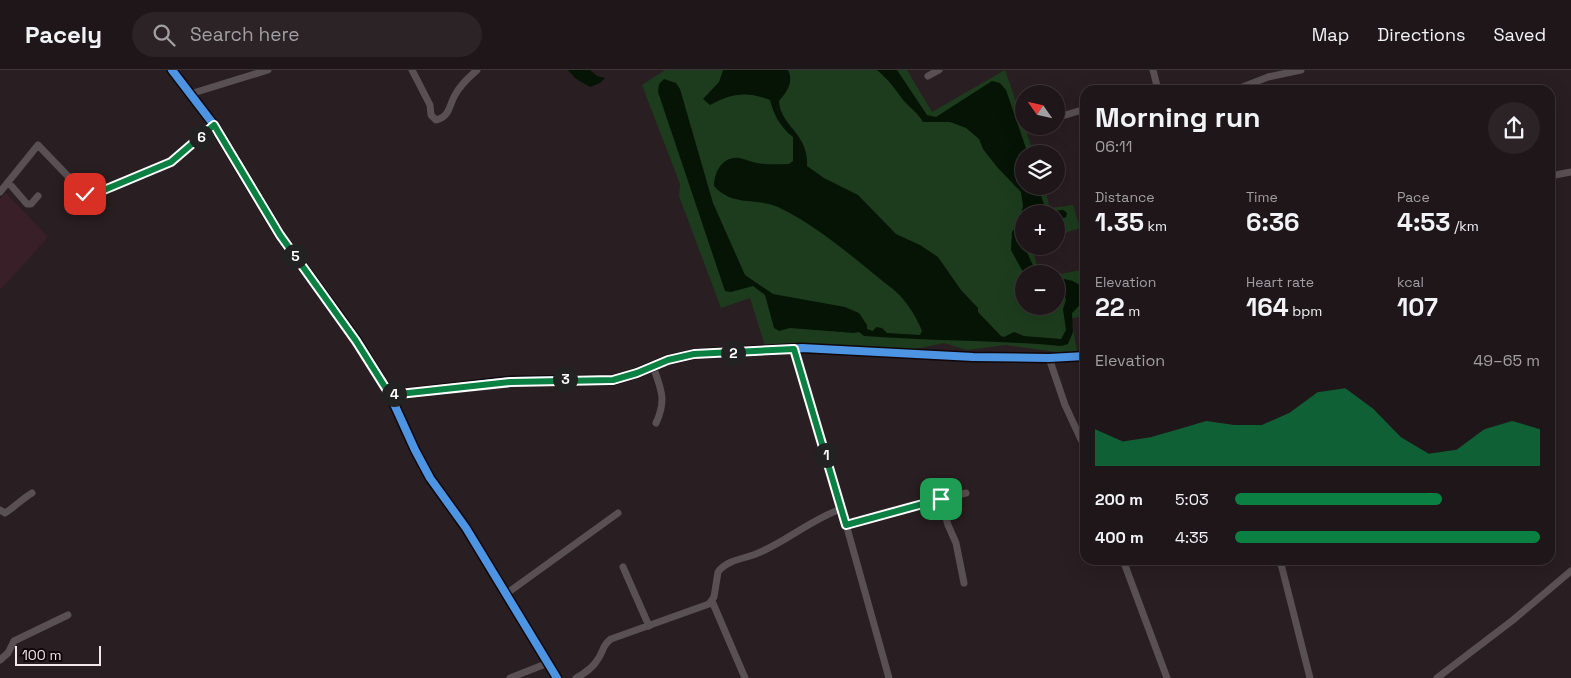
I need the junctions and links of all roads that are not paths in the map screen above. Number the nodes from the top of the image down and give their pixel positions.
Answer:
1 (172, 70) edge
2 (268, 70) edge
3 (412, 70) edge
4 (477, 70) edge
5 (939, 70) edge
6 (1154, 70) edge
7 (1301, 70) edge
8 (244, 73) edge
9 (928, 76) dead end
10 (1157, 85) edge
11 (1248, 85) edge
12 (190, 94) junction
13 (1080, 111) edge
14 (1065, 115) edge
15 (214, 125) junction
16 (1571, 172) edge
17 (1555, 175) edge
18 (8, 182) junction
19 (0, 192) edge
20 (38, 196) dead end
21 (794, 349) junction
22 (1080, 356) edge
23 (1049, 358) junction
24 (653, 366) junction
25 (390, 395) junction
26 (656, 423) dead end
27 (1080, 437) edge
28 (32, 493) dead end
29 (966, 494) dead end
30 (941, 499) junction
31 (841, 509) junction
32 (0, 510) edge
33 (618, 513) dead end
34 (846, 525) junction
35 (1125, 565) edge
36 (1281, 565) edge
37 (623, 567) dead end
38 (1571, 571) edge
39 (964, 582) dead end
40 (506, 594) junction
41 (712, 601) junction
42 (68, 615) dead end
43 (649, 626) junction
44 (0, 660) edge
45 (548, 663) junction
46 (510, 678) edge
47 (557, 678) edge
48 (576, 678) edge
49 (745, 678) edge
50 (889, 678) edge
51 (1167, 678) edge
52 (1310, 678) edge
53 (1437, 678) edge

1 - 12 street
2 - 8 street
3 - 4 street
5 - 9 street
6 - 10 street
7 - 11 street
8 - 12 street
12 - 15 street
13 - 14 street
15 - 18 street
15 - 25 street
16 - 17 street
18 - 19 street
18 - 20 street
21 - 23 street
21 - 24 street
21 - 31 street
22 - 23 street
23 - 27 street
24 - 25 street
24 - 26 street
25 - 40 street
28 - 32 street
29 - 30 street
30 - 34 street
30 - 39 street
31 - 34 street
31 - 41 street
33 - 40 street
34 - 50 street
35 - 51 street
36 - 52 street
37 - 43 street
38 - 53 street
40 - 45 street
41 - 43 street
41 - 49 street
42 - 44 street
43 - 48 street
45 - 46 street
45 - 47 street

